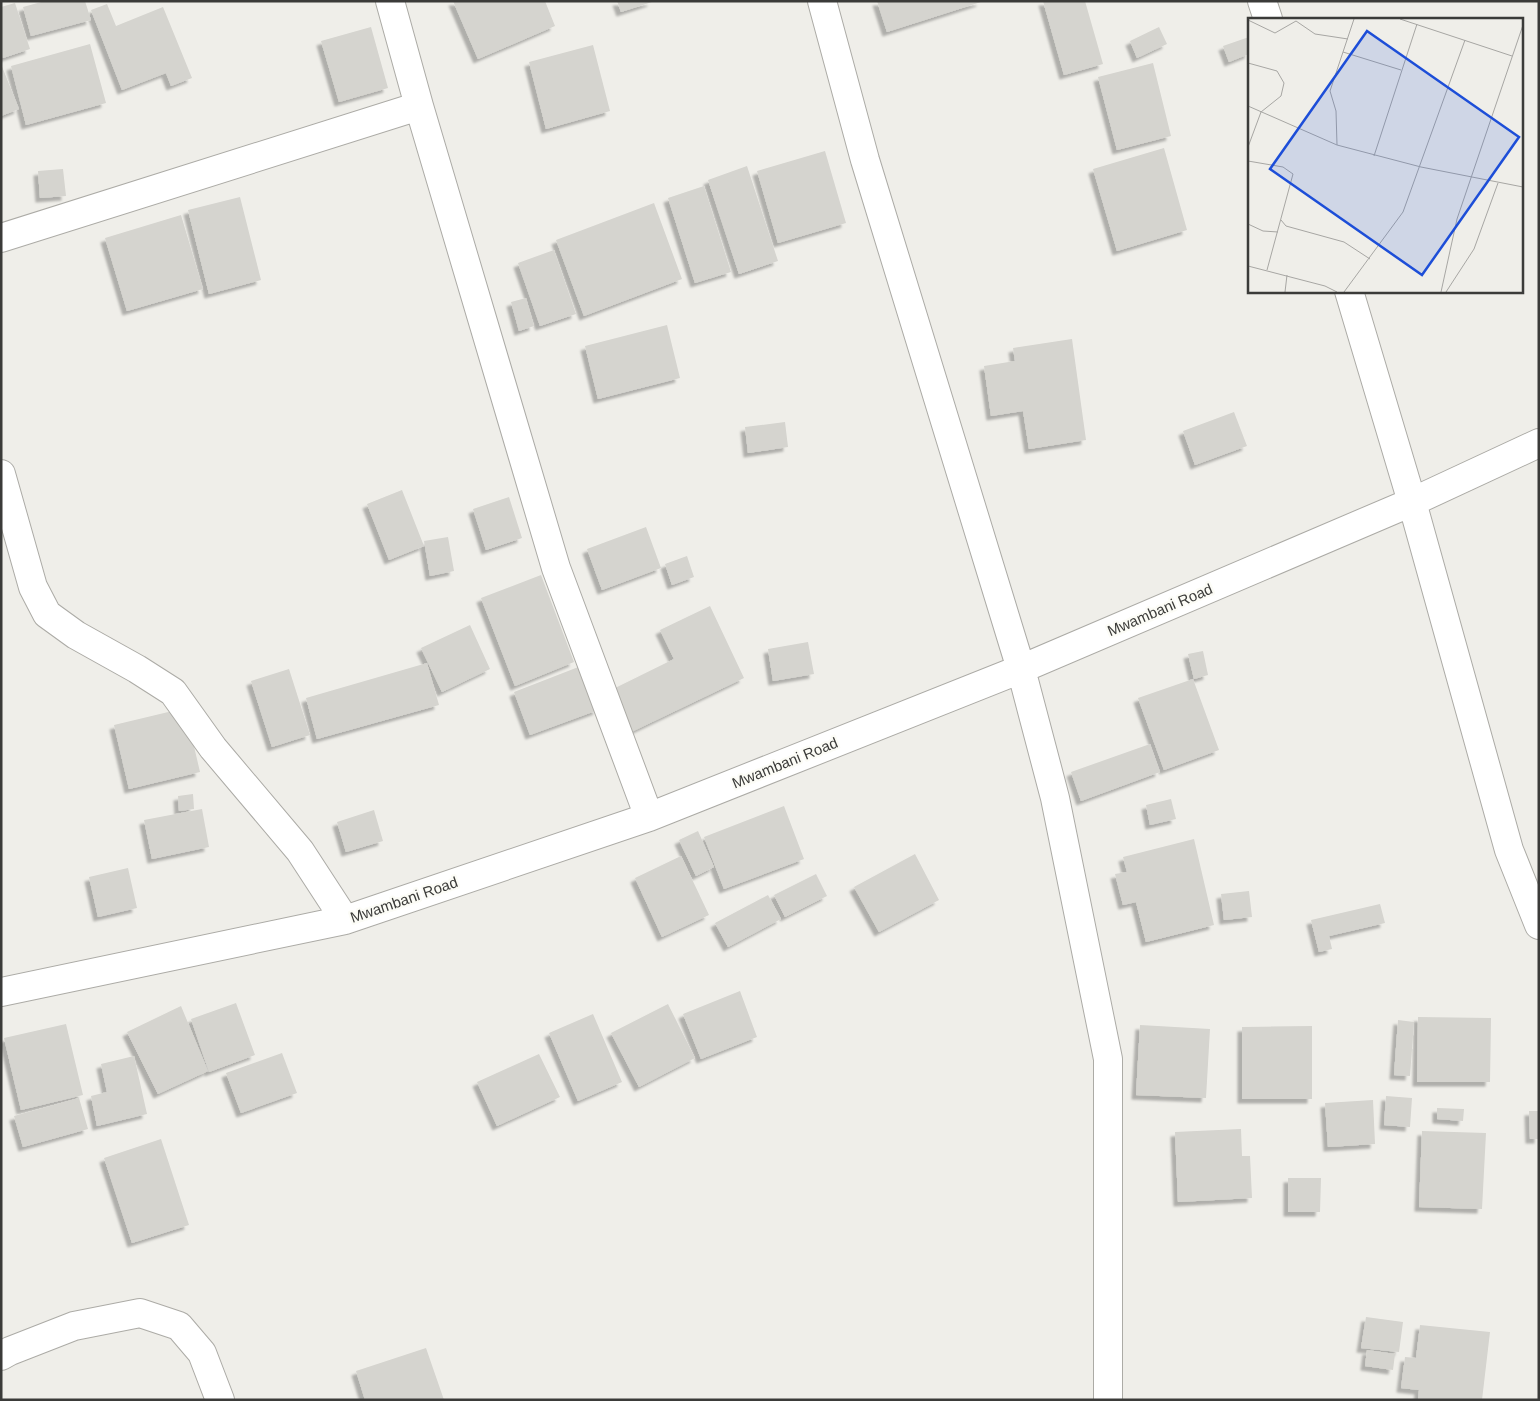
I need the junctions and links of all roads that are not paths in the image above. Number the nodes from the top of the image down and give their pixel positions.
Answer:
1 (390, 1) edge
2 (822, 1) edge
3 (1262, 1) edge
4 (1268, 18) edge
5 (419, 106) junction
6 (1, 238) edge
7 (1349, 292) edge
8 (1539, 443) edge
9 (1, 474) edge
10 (1412, 502) junction
11 (1021, 670) junction
12 (648, 817) junction
13 (345, 920) junction
14 (1539, 925) edge
15 (1, 992) edge
16 (1, 1356) edge
17 (220, 1400) edge
18 (1108, 1400) edge

1 - 5 street
2 - 11 street
3 - 4 street
5 - 6 street
5 - 12 street
7 - 10 street
8 - 10 street, Mwambani Road
9 - 13 street
10 - 11 street, Mwambani Road
10 - 14 street
11 - 12 street, Mwambani Road
11 - 18 street
12 - 13 street, Mwambani Road
13 - 15 street, Mwambani Road
16 - 17 street

